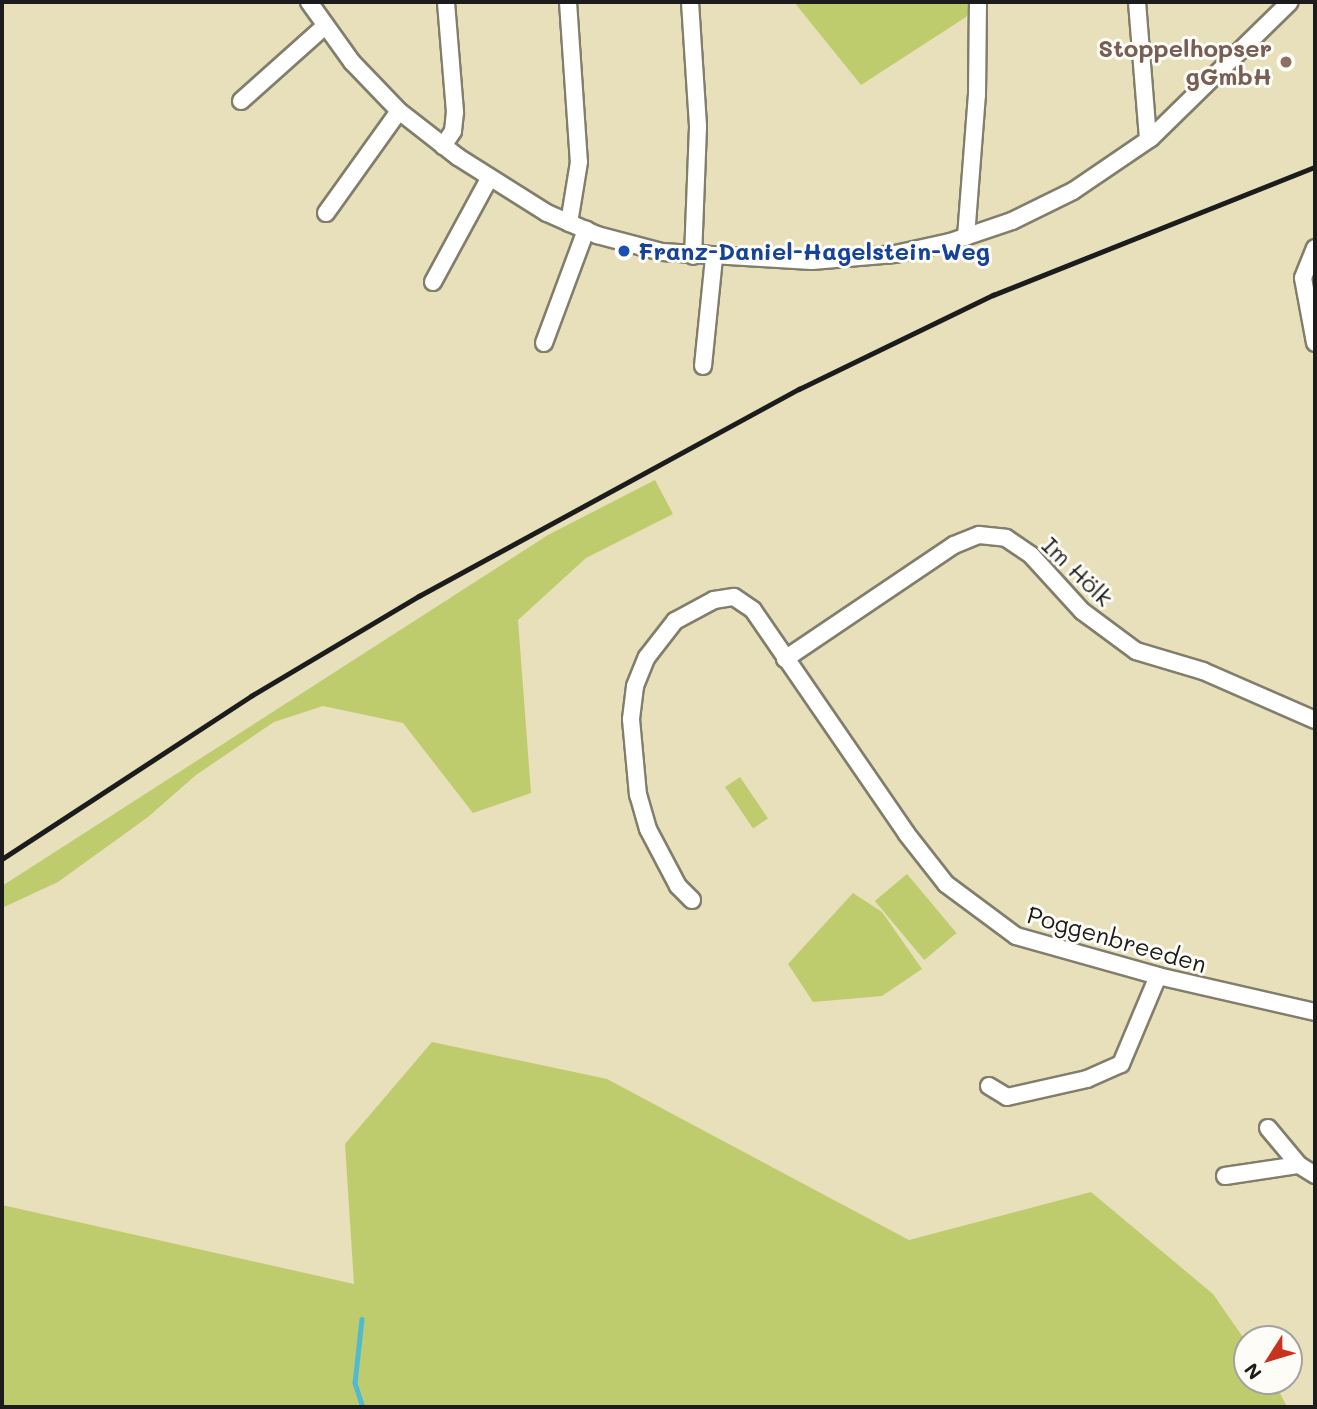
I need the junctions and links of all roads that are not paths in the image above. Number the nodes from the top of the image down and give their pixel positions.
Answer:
1 (309, 2) edge
2 (446, 2) edge
3 (568, 2) edge
4 (690, 2) edge
5 (978, 2) edge
6 (1137, 2) edge
7 (1290, 2) edge
8 (325, 26) junction
9 (241, 101) dead end
10 (399, 111) junction
11 (1148, 140) junction
12 (443, 146) junction
13 (489, 178) junction
14 (326, 213) dead end
15 (569, 223) junction
16 (586, 230) junction
17 (966, 237) junction
18 (1315, 248) edge
19 (693, 256) junction
20 (714, 258) junction
21 (433, 282) dead end
22 (544, 343) dead end
23 (1315, 343) edge
24 (703, 366) dead end
25 (785, 659) junction
26 (1315, 720) edge
27 (692, 900) dead end
28 (1158, 976) junction
29 (1315, 1012) edge
30 (989, 1086) dead end
31 (1268, 1128) dead end
32 (1299, 1165) junction
33 (1315, 1175) edge
34 (1225, 1176) dead end

1 - 8 street
2 - 12 street
3 - 15 street
4 - 19 street
5 - 17 street
6 - 11 street
7 - 11 street
8 - 9 street
8 - 10 street
10 - 12 street
10 - 14 street
11 - 17 street
12 - 13 street
13 - 15 street
13 - 21 street
15 - 16 street
16 - 19 street
16 - 22 street
17 - 20 street
18 - 23 street
19 - 20 street
20 - 24 street
25 - 26 street, Im Hölk
25 - 27 street, Poggenbreeden
25 - 28 street, Poggenbreeden
28 - 29 street, Poggenbreeden
28 - 30 street
31 - 32 street
32 - 33 street
32 - 34 street

